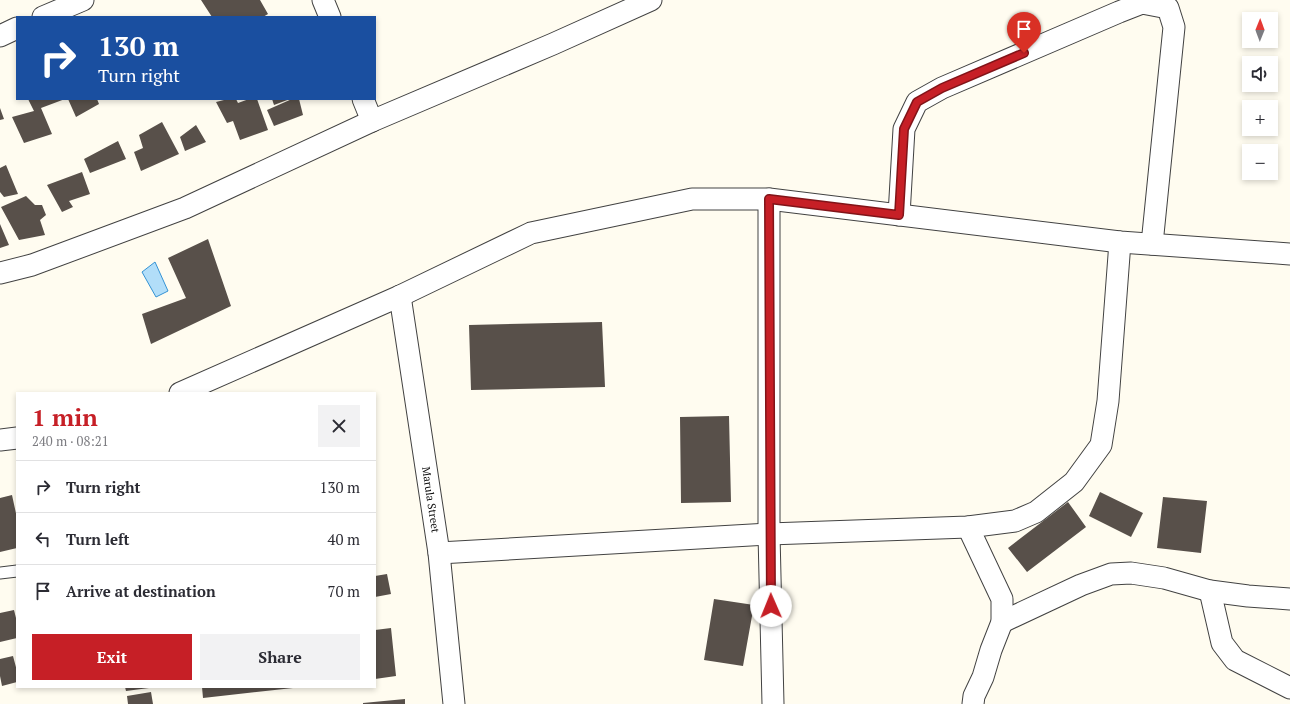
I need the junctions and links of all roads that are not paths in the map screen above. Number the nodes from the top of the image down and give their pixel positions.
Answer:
1 (83, 0) edge
2 (322, 0) edge
3 (651, 0) edge
4 (45, 16) edge
5 (330, 16) edge
6 (16, 28) edge
7 (0, 36) edge
8 (363, 100) edge
9 (372, 121) junction
10 (769, 199) junction
11 (899, 215) junction
12 (1120, 242) junction
13 (1152, 244) junction
14 (1290, 254) edge
15 (0, 273) edge
16 (400, 296) junction
17 (182, 392) edge
18 (16, 438) edge
19 (0, 440) edge
20 (968, 526) junction
21 (770, 534) junction
22 (439, 553) junction
23 (16, 571) edge
24 (0, 573) edge
25 (1210, 591) junction
26 (1290, 599) edge
27 (1002, 622) junction
28 (1290, 689) edge
29 (454, 704) edge
30 (773, 704) edge
31 (973, 704) edge
32 (1289, 704) edge

1 - 4 street
2 - 5 street
3 - 9 street
6 - 7 street
8 - 9 street
9 - 15 street
10 - 11 street
10 - 16 street
10 - 21 street
11 - 12 street
11 - 13 street
12 - 13 street
12 - 20 street
13 - 14 street
16 - 17 street
16 - 22 street, Marula Street
18 - 19 street
20 - 21 street
20 - 27 street
21 - 22 street
21 - 30 street
22 - 29 street, Marula Street
23 - 24 lane
25 - 26 street
25 - 27 street
25 - 28 street
27 - 31 street
28 - 32 street

